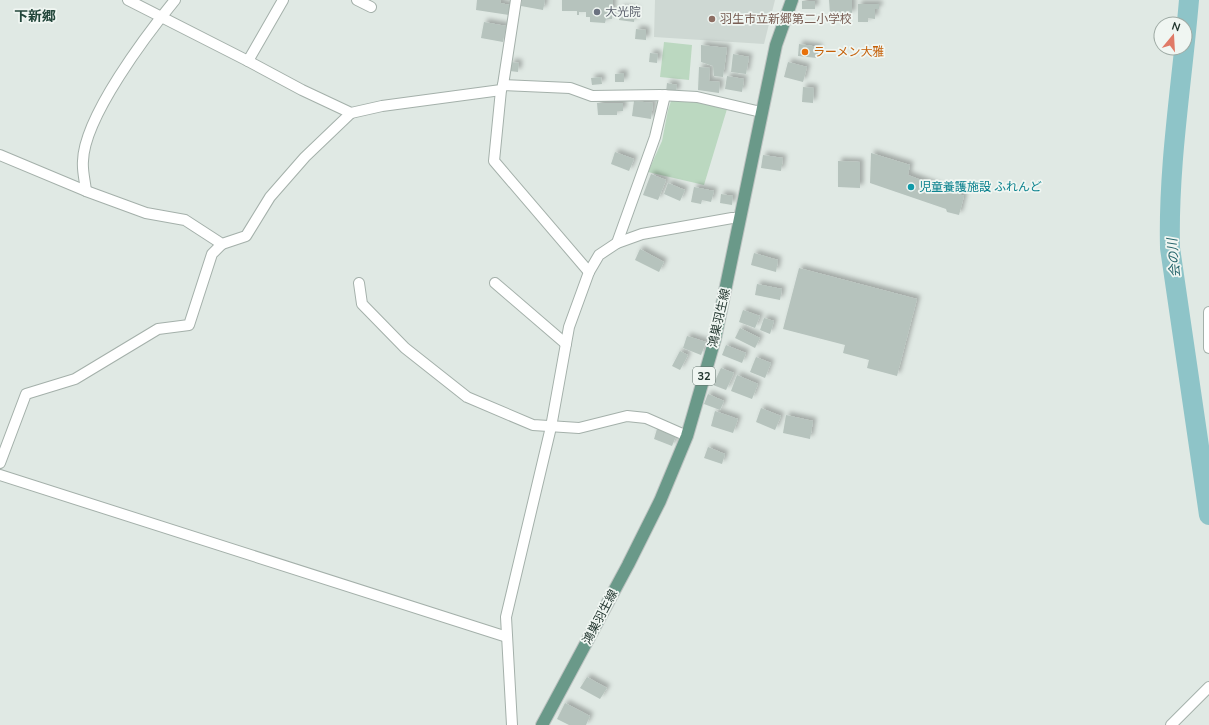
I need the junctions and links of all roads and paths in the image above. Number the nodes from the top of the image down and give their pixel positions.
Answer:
1 (128, 0) edge
2 (175, 0) edge
3 (284, 0) edge
4 (357, 0) edge
5 (516, 0) edge
6 (792, 0) edge
7 (371, 7) dead end
8 (161, 17) junction
9 (248, 61) junction
10 (502, 88) junction
11 (665, 95) junction
12 (761, 112) junction
13 (351, 113) junction
14 (0, 155) edge
15 (86, 191) junction
16 (740, 218) junction
17 (617, 243) junction
18 (222, 244) junction
19 (589, 272) junction
20 (495, 282) dead end
21 (360, 283) dead end
22 (1209, 312) edge
23 (566, 344) junction
24 (1209, 348) edge
25 (551, 427) junction
26 (687, 436) junction
27 (0, 462) edge
28 (0, 475) edge
29 (507, 637) junction
30 (1209, 687) edge
31 (512, 725) edge
32 (542, 725) edge
33 (1171, 725) edge

1 - 8 street
2 - 8 street
3 - 9 street
4 - 7 street
5 - 10 street
6 - 12 main road, 鴻巣羽生線 / 32
8 - 9 street
8 - 15 street
9 - 13 street
10 - 11 street
10 - 13 street
10 - 19 street
11 - 12 street
11 - 17 street
12 - 16 main road, 鴻巣羽生線 / 32
13 - 18 street
14 - 15 street
15 - 18 street
16 - 17 street
16 - 26 main road, 鴻巣羽生線 / 32
17 - 19 street
18 - 27 street
19 - 23 street
20 - 23 street
21 - 25 street
22 - 24 street
23 - 25 street
25 - 26 street
25 - 29 street
26 - 32 main road, 鴻巣羽生線 / 32
28 - 29 street
29 - 31 street
30 - 33 street

